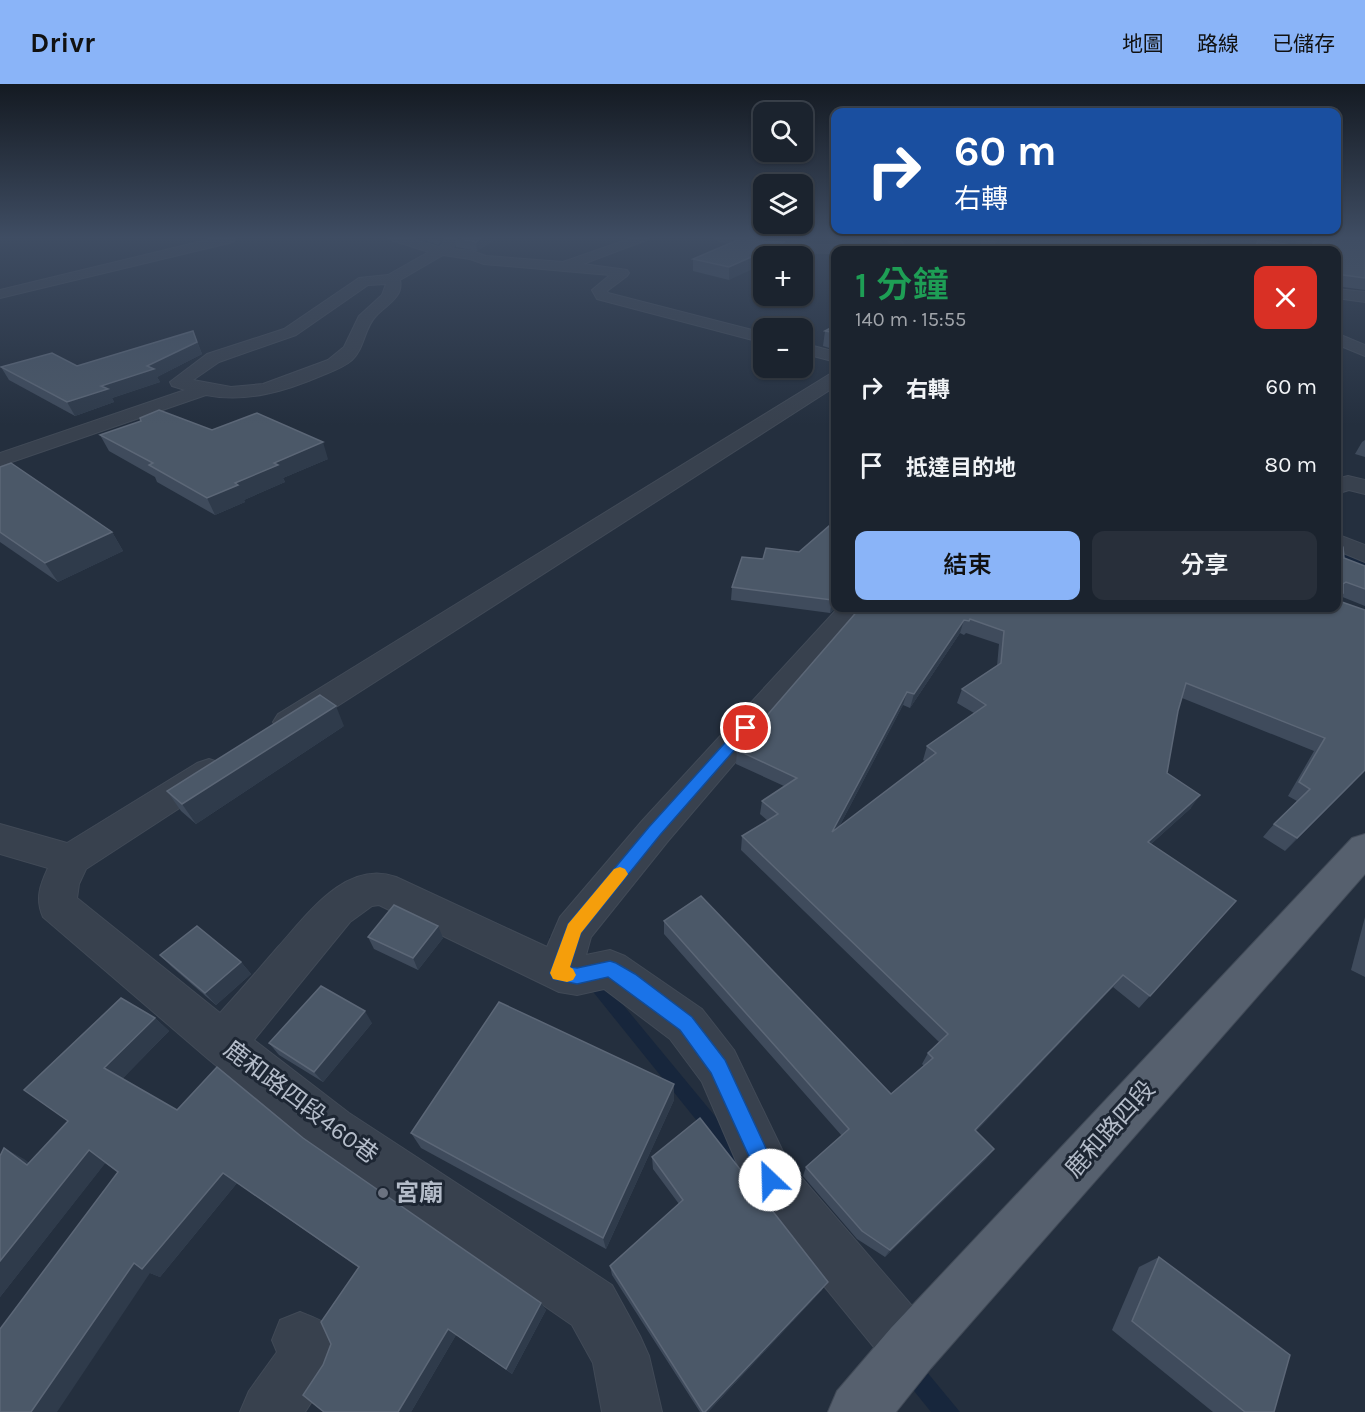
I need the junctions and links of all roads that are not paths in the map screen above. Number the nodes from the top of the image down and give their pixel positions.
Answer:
1 (335, 301) edge
2 (386, 301) edge
3 (621, 301) edge
4 (753, 335) edge
5 (1341, 340) edge
6 (813, 351) edge
7 (1365, 351) edge
8 (831, 356) edge
9 (831, 381) edge
10 (202, 390) junction
11 (0, 460) edge
12 (1341, 485) edge
13 (1365, 487) edge
14 (1341, 544) edge
15 (1365, 554) edge
16 (1341, 561) edge
17 (1365, 572) edge
18 (849, 612) edge
19 (272, 733) edge
20 (232, 758) edge
21 (0, 839) edge
22 (1365, 849) edge
23 (71, 859) junction
24 (559, 973) junction
25 (223, 1043) junction
26 (300, 1340) dead end
27 (911, 1348) junction
28 (270, 1412) edge
29 (632, 1412) edge
30 (858, 1412) edge

1 - 10 street
2 - 10 street
3 - 4 street
5 - 7 street
6 - 8 street
9 - 19 street
10 - 11 street
12 - 13 street
14 - 15 street
16 - 17 street
18 - 24 street
20 - 23 street
21 - 23 street
22 - 27 main road, 鹿和路四段
23 - 25 street, 鹿和路四段460巷
24 - 25 street
24 - 27 street
25 - 29 street, 鹿和路四段460巷
26 - 28 street
27 - 30 main road, 鹿和路四段

